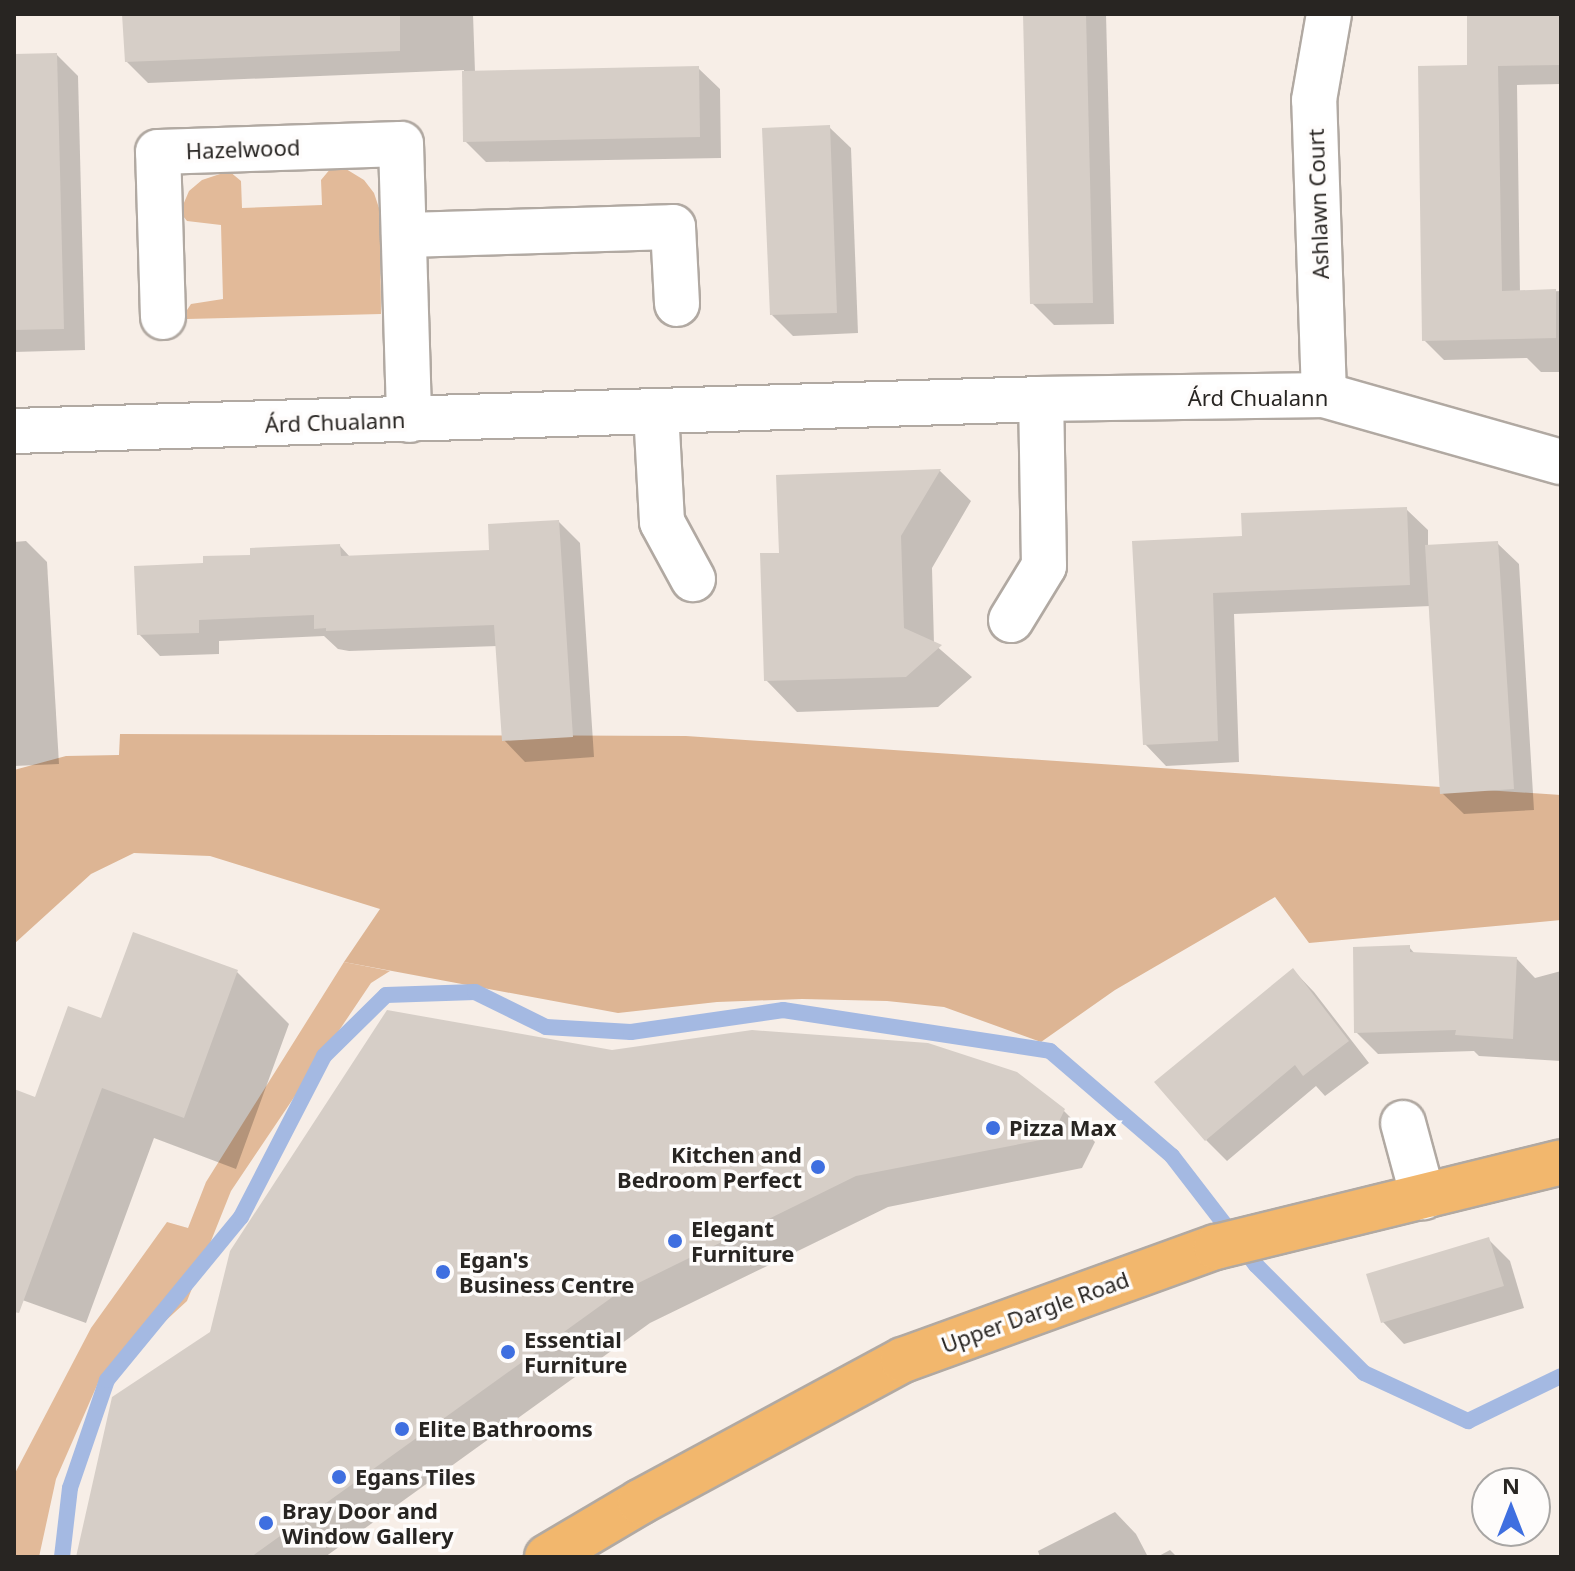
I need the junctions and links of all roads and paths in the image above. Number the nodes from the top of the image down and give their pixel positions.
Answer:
1 (1329, 14) edge
2 (404, 235) junction
3 (677, 304) dead end
4 (163, 317) dead end
5 (1324, 395) junction
6 (1041, 399) junction
7 (656, 411) junction
8 (409, 420) junction
9 (14, 431) edge
10 (1561, 462) edge
11 (693, 579) dead end
12 (1011, 620) dead end
13 (1403, 1123) dead end
14 (1561, 1162) edge
15 (1423, 1197) junction
16 (547, 1557) edge

1 - 5 street, Ashlawn Court
2 - 3 street
2 - 4 street, Hazelwood
2 - 8 street, Hazelwood
5 - 6 street, Árd Chualann
5 - 10 street, Árd Chualann
6 - 7 street, Árd Chualann
6 - 12 street
7 - 8 street, Árd Chualann
7 - 11 street
8 - 9 street, Árd Chualann
13 - 15 street
14 - 15 main road, Upper Dargle Road
15 - 16 main road, Upper Dargle Road

